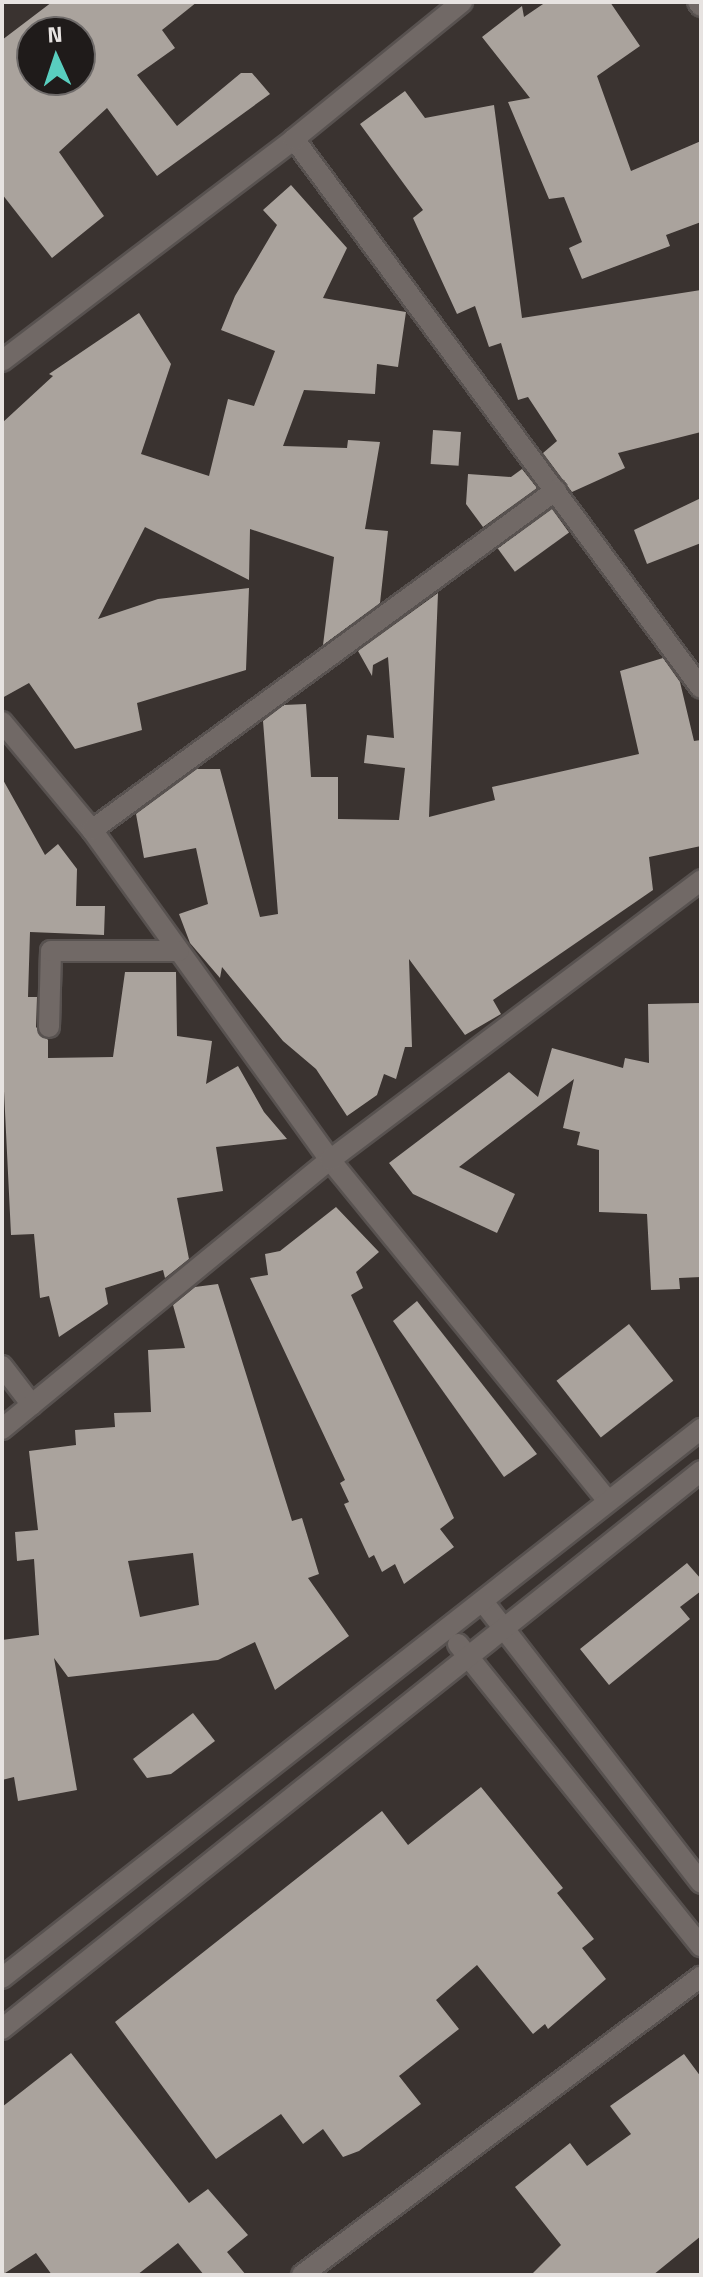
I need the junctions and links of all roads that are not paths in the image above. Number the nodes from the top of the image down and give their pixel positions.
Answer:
1 (462, 2) edge
2 (294, 139) junction
3 (2, 361) edge
4 (556, 490) junction
5 (701, 688) edge
6 (2, 722) edge
7 (92, 830) junction
8 (701, 880) edge
9 (179, 951) junction
10 (49, 1027) dead end
11 (330, 1160) junction
12 (2, 1366) edge
13 (32, 1405) junction
14 (2, 1429) edge
15 (701, 1429) edge
16 (701, 1471) edge
17 (608, 1501) junction
18 (484, 1603) junction
19 (502, 1627) junction
20 (448, 1631) junction
21 (465, 1655) junction
22 (701, 1883) edge
23 (701, 1946) edge
24 (701, 1977) edge
25 (2, 1978) edge
26 (2, 2029) edge
27 (302, 2275) edge

1 - 2 street
2 - 3 street
2 - 4 street
4 - 5 street
4 - 7 street
6 - 7 street
7 - 9 street
8 - 11 street
9 - 10 street
9 - 11 street
11 - 13 street
11 - 17 street
12 - 13 street
13 - 14 street
15 - 17 street
16 - 19 street
17 - 18 street
18 - 19 street
18 - 20 street
19 - 21 street
19 - 22 street
20 - 21 street
20 - 25 street
21 - 23 street
21 - 26 street
24 - 27 street

